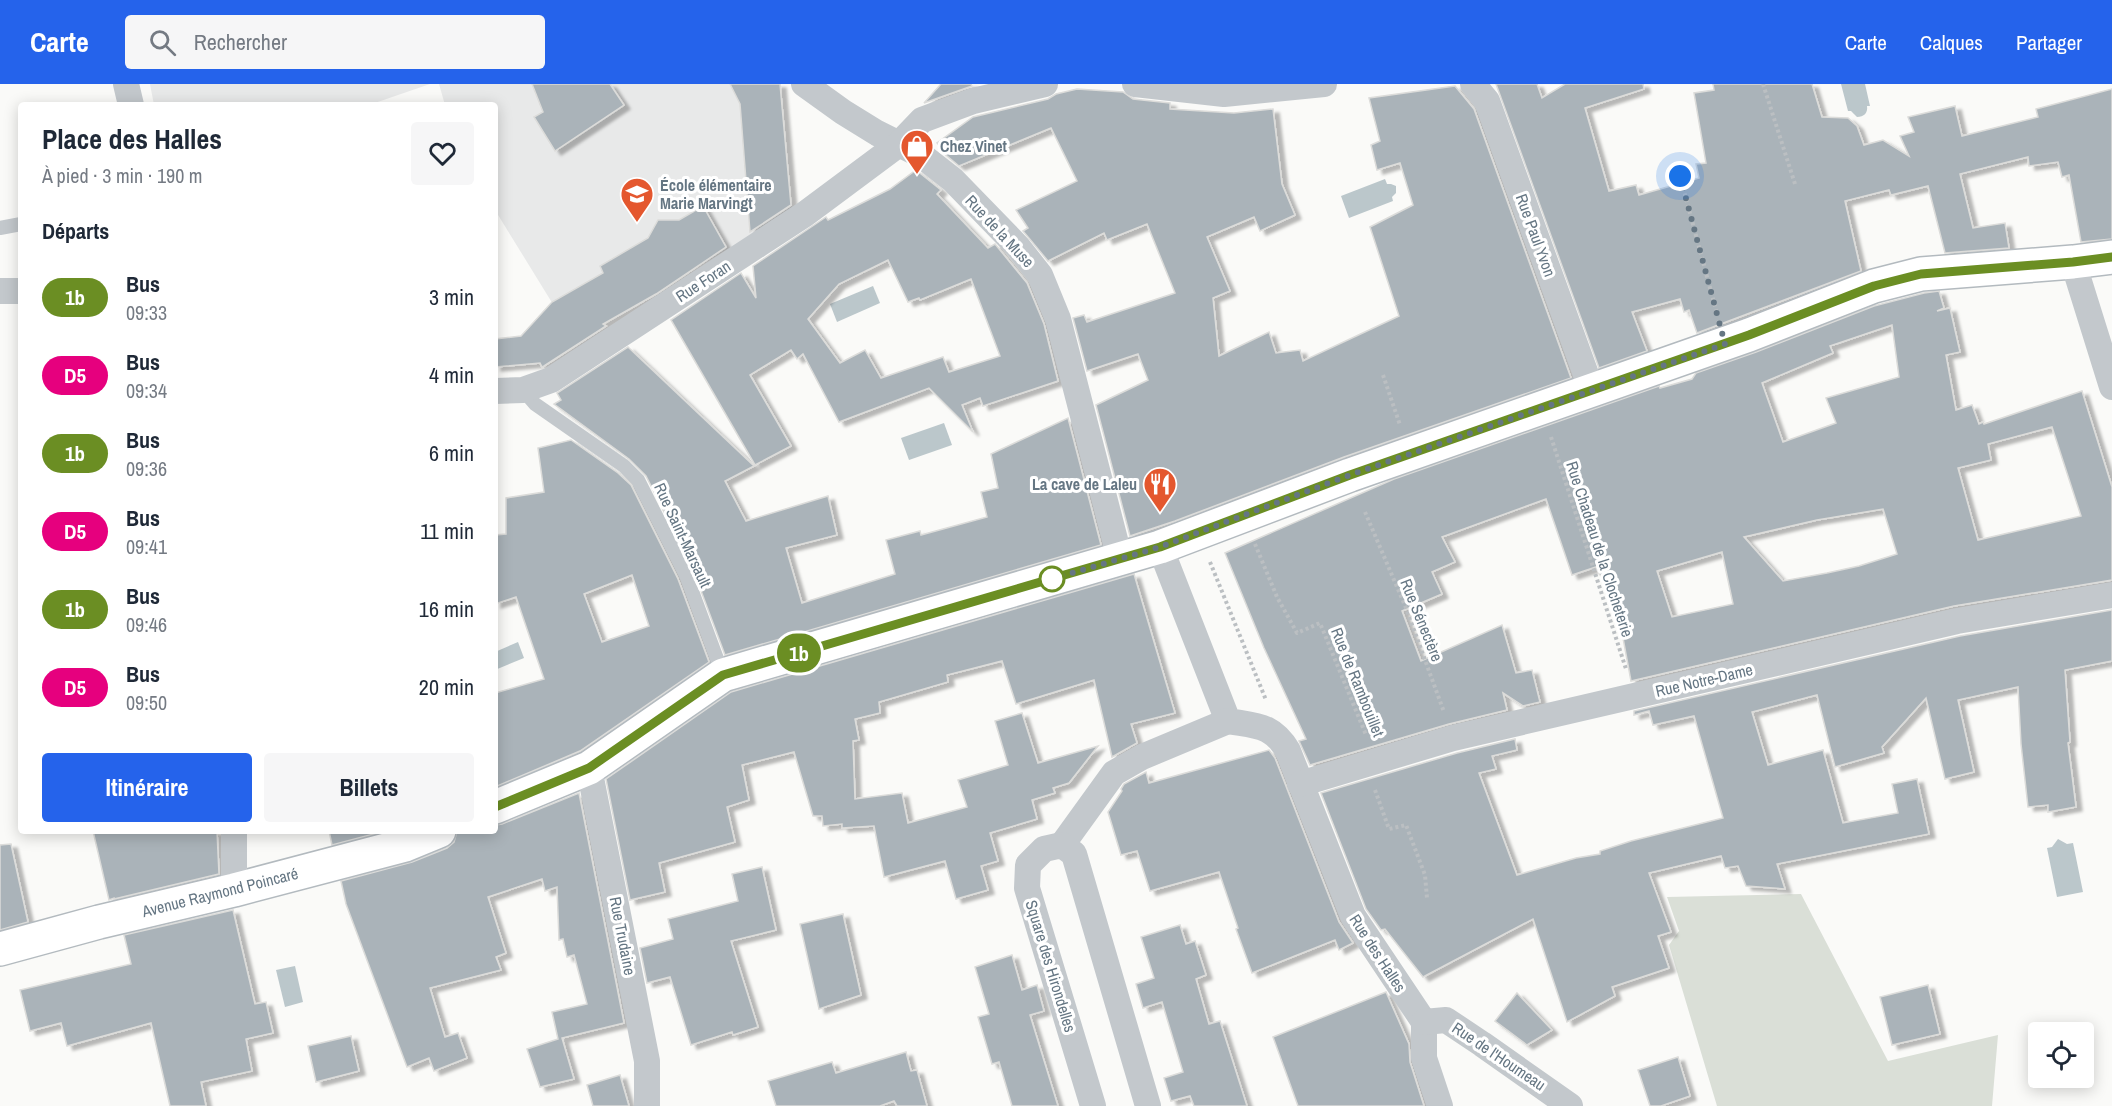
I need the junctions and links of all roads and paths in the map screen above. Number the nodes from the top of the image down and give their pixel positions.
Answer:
1 (126, 84) edge
2 (804, 84) edge
3 (1045, 84) edge
4 (1135, 84) edge
5 (1324, 84) edge
6 (1473, 84) edge
7 (1763, 84) edge
8 (1195, 87) edge
9 (130, 102) edge
10 (899, 144) junction
11 (1680, 176) dead end
12 (1795, 184) dead end
13 (18, 225) edge
14 (0, 228) edge
15 (2112, 257) edge
16 (2073, 262) junction
17 (0, 291) edge
18 (18, 291) edge
19 (1725, 344) junction
20 (1383, 375) dead end
21 (2112, 387) edge
22 (523, 390) junction
23 (498, 391) edge
24 (1592, 391) junction
25 (1542, 409) junction
26 (1411, 454) junction
27 (1365, 512) dead end
28 (1243, 515) junction
29 (1197, 532) junction
30 (1160, 547) junction
31 (1120, 559) junction
32 (2112, 594) edge
33 (723, 675) junction
34 (1634, 696) junction
35 (1227, 721) junction
36 (1276, 735) junction
37 (1453, 738) junction
38 (1371, 762) junction
39 (589, 768) junction
40 (1300, 784) junction
41 (498, 806) edge
42 (234, 834) edge
43 (432, 834) edge
44 (1062, 845) junction
45 (234, 890) junction
46 (1427, 898) dead end
47 (0, 949) edge
48 (1424, 1022) junction
49 (647, 1106) edge
50 (1093, 1106) edge
51 (1148, 1106) edge
52 (1440, 1106) edge
53 (1570, 1106) edge

1 - 9 street
2 - 10 street, Rue de la Muse
3 - 10 street
4 - 8 street
5 - 8 street
6 - 24 street, Rue Paul Yvon
7 - 12 path
10 - 22 street, Rue Foran
10 - 31 street, Rue de la Muse
11 - 19 path
13 - 14 lane
15 - 16 main road
16 - 19 main road
16 - 21 street
17 - 18 street
19 - 24 main road
20 - 26 path
22 - 23 street, Rue Foran
22 - 33 lane, Rue Saint-Marsault
24 - 25 main road
25 - 26 main road
25 - 34 path, Rue Chadeau de la Clocheterie
26 - 28 main road
27 - 37 path, Rue Sénectère
28 - 29 main road
28 - 38 path, Rue de Rambouillet
29 - 30 main road
29 - 36 path
30 - 31 main road
30 - 35 street
31 - 33 main road
32 - 34 street, Rue Notre-Dame
33 - 39 main road
34 - 37 street, Rue Notre-Dame
35 - 36 street
35 - 44 street, Square des Hirondelles
36 - 40 street, Rue des Halles
37 - 38 street, Rue Notre-Dame
38 - 40 street, Rue Notre-Dame
38 - 46 path
39 - 41 main road
39 - 49 street, Rue Trudaine
40 - 48 street, Rue des Halles
42 - 45 street
43 - 45 main road, Avenue Raymond Poincaré
44 - 50 street, Square des Hirondelles
44 - 51 street
45 - 47 main road, Avenue Raymond Poincaré
48 - 52 street
48 - 53 street, Rue de l'Houmeau

